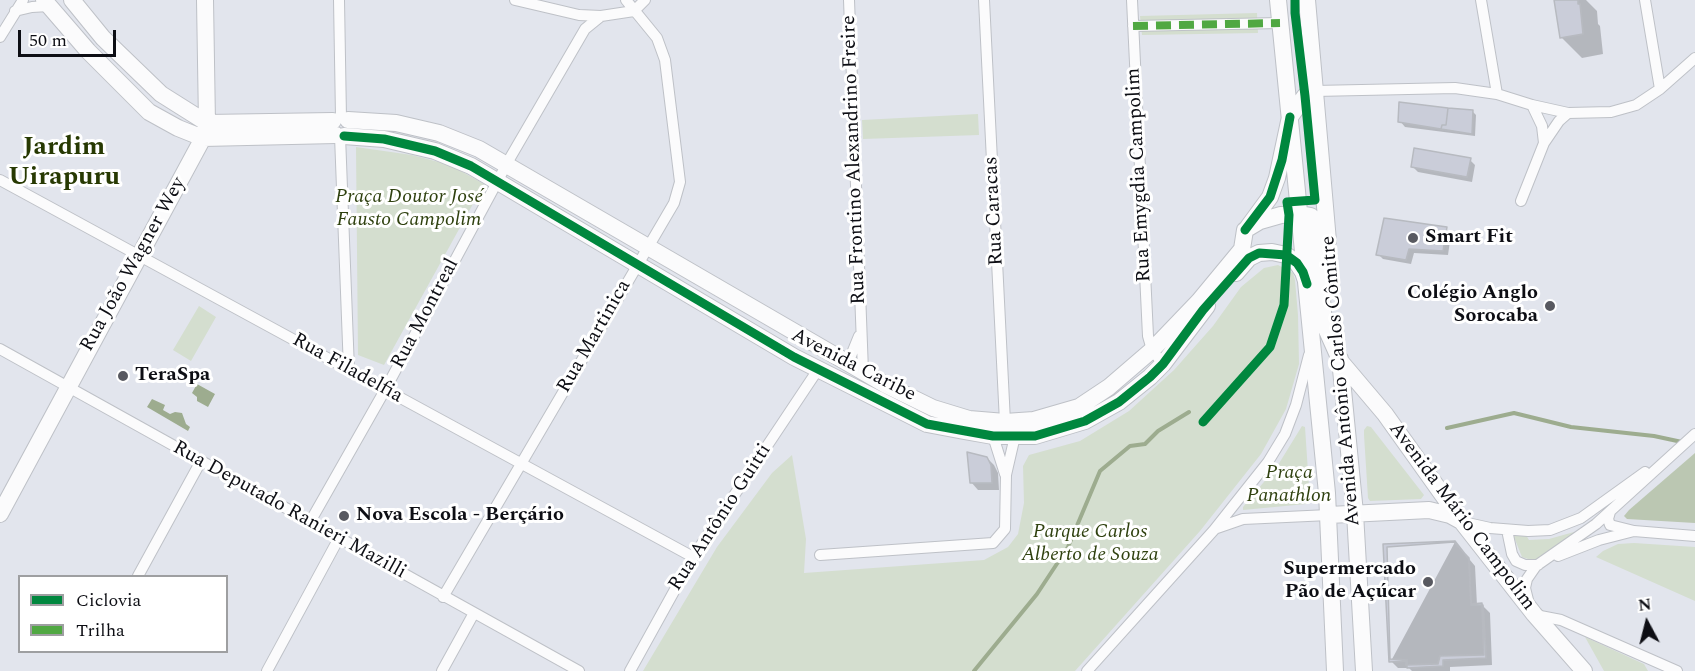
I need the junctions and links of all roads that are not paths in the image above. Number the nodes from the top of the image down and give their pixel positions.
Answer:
1 (23, 0) edge
2 (72, 0) edge
3 (205, 0) edge
4 (339, 0) edge
5 (515, 0) edge
6 (626, 0) edge
7 (645, 0) edge
8 (849, 0) edge
9 (984, 0) edge
10 (1132, 0) edge
11 (1278, 0) edge
12 (1307, 0) edge
13 (1481, 0) edge
14 (1645, 0) edge
15 (46, 3) edge
16 (15, 11) junction
17 (634, 11) junction
18 (601, 16) junction
19 (1280, 23) junction
20 (1133, 26) junction
21 (0, 37) edge
22 (1695, 58) edge
23 (1660, 89) junction
24 (1315, 91) junction
25 (1497, 94) junction
26 (1532, 105) junction
27 (1568, 113) junction
28 (1290, 117) junction
29 (340, 127) junction
30 (205, 131) junction
31 (1544, 143) junction
32 (507, 164) junction
33 (0, 180) edge
34 (497, 182) junction
35 (1521, 201) dead end
36 (1299, 214) junction
37 (1245, 230) junction
38 (647, 248) junction
39 (138, 255) junction
40 (638, 265) junction
41 (1307, 284) junction
42 (861, 321) junction
43 (1311, 337) junction
44 (0, 349) edge
45 (1152, 350) junction
46 (827, 352) junction
47 (1341, 362) junction
48 (848, 363) junction
49 (1163, 364) junction
50 (818, 368) junction
51 (349, 370) junction
52 (863, 371) junction
53 (836, 377) junction
54 (68, 387) junction
55 (385, 390) junction
56 (1005, 422) junction
57 (1695, 434) edge
58 (993, 436) junction
59 (1015, 436) junction
60 (1680, 448) junction
61 (201, 461) junction
62 (521, 463) junction
63 (1006, 475) junction
64 (1610, 512) junction
65 (1355, 513) junction
66 (0, 514) edge
67 (1329, 515) junction
68 (310, 522) junction
69 (1462, 522) junction
70 (1569, 523) junction
71 (1596, 524) junction
72 (1610, 525) junction
73 (1214, 530) junction
74 (1507, 530) junction
75 (1634, 531) junction
76 (1695, 537) edge
77 (339, 538) junction
78 (820, 555) dead end
79 (693, 557) junction
80 (1536, 566) junction
81 (139, 575) edge
82 (443, 597) junction
83 (1532, 611) junction
84 (474, 613) junction
85 (1103, 653) junction
86 (267, 671) edge
87 (442, 671) edge
88 (579, 671) edge
89 (630, 671) edge
90 (1087, 671) edge
91 (1093, 671) edge
92 (1335, 671) edge
93 (1364, 671) edge
94 (1584, 671) edge
95 (1677, 671) edge

1 - 16 street
2 - 30 street
3 - 30 street, Rua João Wagner Wey
4 - 29 street
5 - 18 street
6 - 17 street, Rua Martinica
7 - 17 street
8 - 42 street, Rua Frontino Alexandrino Freire
9 - 56 street, Rua Caracas
10 - 20 street, Rua Emygdia Campolim
11 - 19 street, Avenida Antônio Carlos Cômitre
12 - 24 street, Avenida Antônio Carlos Cômitre
13 - 25 street
14 - 23 street
15 - 16 street
15 - 30 street, Avenida Caribe
16 - 21 street
17 - 18 street
17 - 38 street, Rua Martinica
18 - 32 street, Rua Montreal
19 - 20 street
19 - 28 street, Avenida Antônio Carlos Cômitre
20 - 45 street, Rua Emygdia Campolim
22 - 23 street
23 - 27 street
24 - 25 street
24 - 28 street
24 - 47 street, Avenida Antônio Carlos Cômitre
25 - 26 street
26 - 27 street
26 - 31 street
27 - 31 street
28 - 36 street, Avenida Antônio Carlos Cômitre
28 - 37 street, Avenida Caribe
29 - 30 street, Avenida Caribe
29 - 32 street, Avenida Caribe
29 - 34 street, Avenida Caribe
29 - 51 street
30 - 39 street, Rua João Wagner Wey
31 - 35 street
32 - 34 street, Rua Montreal
32 - 38 street, Avenida Caribe
33 - 39 street, Rua Filadelfia
34 - 40 street, Avenida Caribe
34 - 55 street, Rua Montreal
36 - 37 street
36 - 41 street, Avenida Antônio Carlos Cômitre
36 - 47 street
37 - 45 street, Avenida Caribe
38 - 40 street, Rua Martinica
38 - 46 street, Avenida Caribe
39 - 51 street, Rua Filadelfia
39 - 54 street, Rua João Wagner Wey
40 - 50 street, Avenida Caribe
40 - 62 street, Rua Martinica
41 - 43 street, Avenida Antônio Carlos Cômitre
41 - 49 street, Avenida Caribe
42 - 48 street, Rua Frontino Alexandrino Freire
42 - 52 street, Rua Frontino Alexandrino Freire
43 - 67 street, Avenida Antônio Carlos Cômitre
43 - 73 street
44 - 54 street, Rua Deputado Ranieri Mazilli
45 - 49 street
45 - 56 street, Avenida Caribe
46 - 48 street, Avenida Caribe
46 - 50 street, Avenida Caribe
47 - 65 street, Avenida Antônio Carlos Cômitre
47 - 69 street, Avenida Mário Campolim
48 - 52 street, Avenida Caribe
48 - 53 street, Avenida Caribe
49 - 59 street, Avenida Caribe
50 - 53 street, Avenida Caribe
50 - 79 street, Rua Antônio Guitti
51 - 55 street, Rua Filadelfia
52 - 56 street, Avenida Caribe
53 - 58 street, Avenida Caribe
54 - 61 street, Rua Deputado Ranieri Mazilli
54 - 66 street, Rua João Wagner Wey
55 - 62 street, Rua Filadelfia
55 - 68 street, Rua Montreal
57 - 60 street
58 - 59 street, Avenida Caribe
58 - 63 street
59 - 63 street
60 - 64 street
60 - 70 street
61 - 68 street, Rua Deputado Ranieri Mazilli
61 - 81 street
62 - 79 street, Rua Filadelfia
62 - 82 street, Rua Martinica
63 - 78 street
64 - 71 street
64 - 72 street
65 - 67 street
65 - 69 street
65 - 93 street, Avenida Antônio Carlos Cômitre
67 - 73 street
67 - 92 street, Avenida Antônio Carlos Cômitre
68 - 77 street, Rua Deputado Ranieri Mazilli
69 - 74 street
69 - 83 street, Avenida Mário Campolim
70 - 71 street
70 - 74 street
71 - 72 street
71 - 80 street
72 - 75 street
73 - 85 street
74 - 80 street
75 - 76 street
75 - 80 street
77 - 82 street, Rua Deputado Ranieri Mazilli
77 - 86 street
79 - 89 street, Rua Antônio Guitti
80 - 83 street
82 - 84 street, Rua Deputado Ranieri Mazilli
83 - 94 street, Avenida Mário Campolim
83 - 95 street
84 - 87 street
84 - 88 street, Rua Deputado Ranieri Mazilli
85 - 90 street
85 - 91 street

